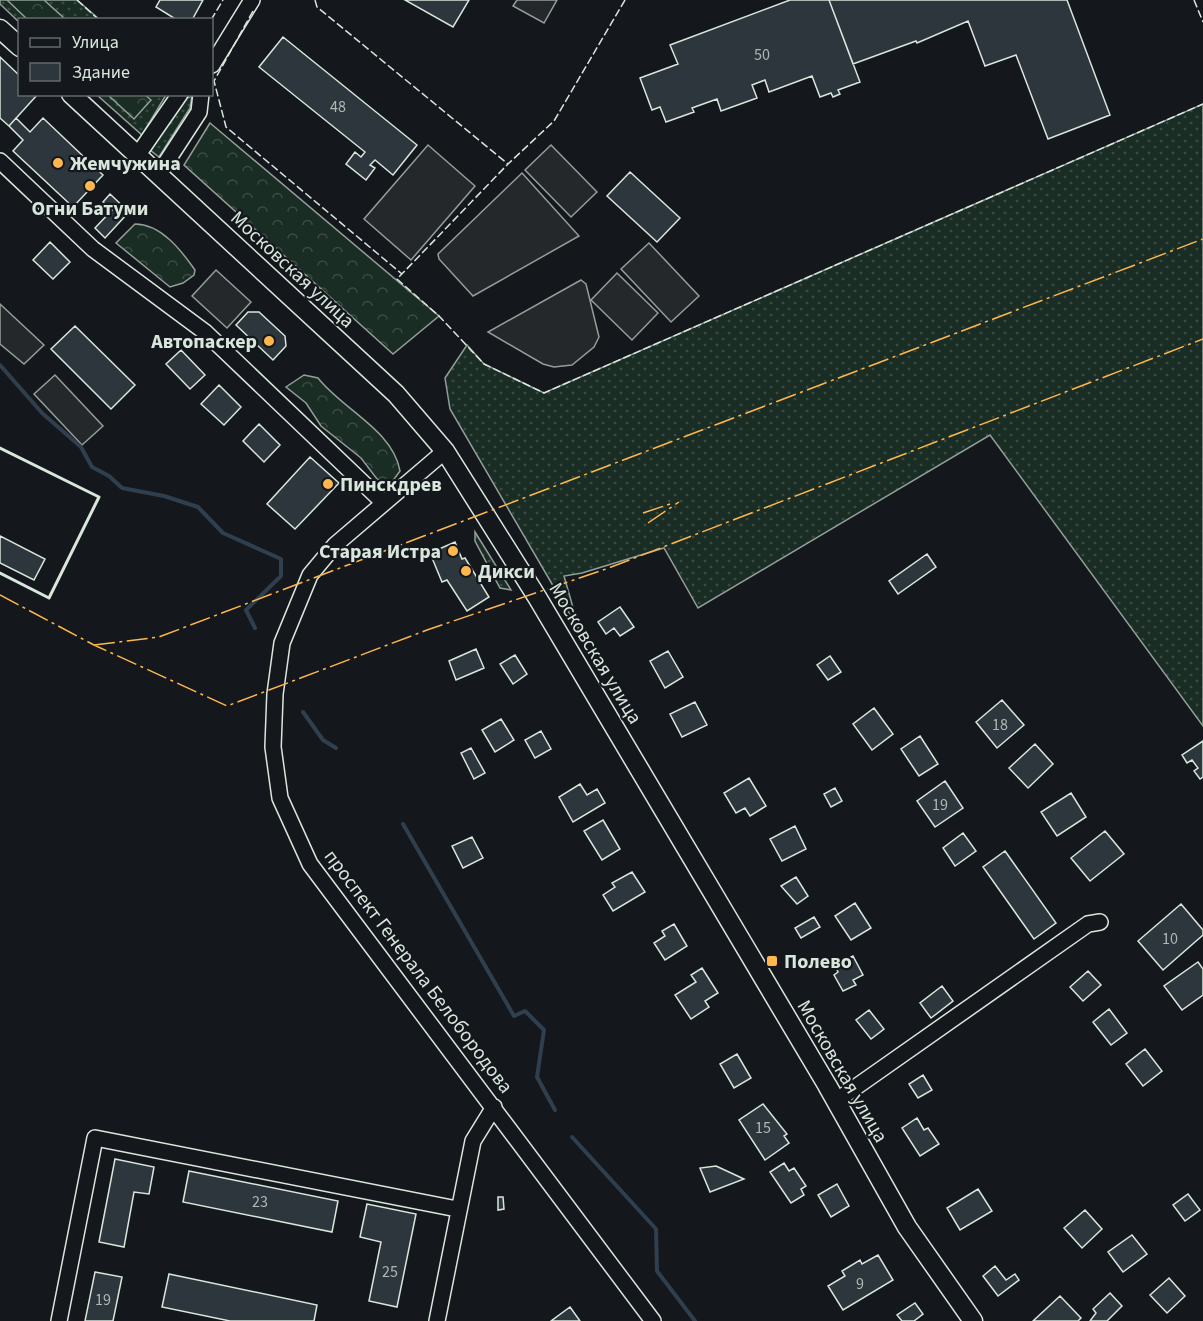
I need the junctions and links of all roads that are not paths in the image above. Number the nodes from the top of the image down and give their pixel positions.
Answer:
1 (252, 0) edge
2 (0, 28) edge
3 (18, 45) edge
4 (213, 63) edge
5 (72, 96) edge
6 (179, 96) edge
7 (201, 96) edge
8 (137, 156) junction
9 (0, 161) edge
10 (158, 175) junction
11 (445, 451) junction
12 (384, 503) junction
13 (1100, 922) dead end
14 (836, 1101) junction
15 (494, 1107) junction
16 (457, 1209) junction
17 (59, 1321) edge
18 (437, 1321) edge
19 (653, 1321) edge
20 (973, 1321) edge

1 - 4 street
2 - 3 main road
5 - 8 main road, Московская улица
6 - 8 street
7 - 10 street
8 - 10 main road, Московская улица
9 - 12 street
10 - 11 main road, Московская улица
11 - 12 street, проспект Генерала Белобородова
11 - 14 main road, Московская улица
12 - 15 street, проспект Генерала Белобородова
13 - 14 street
14 - 20 main road, Московская улица
15 - 16 street
15 - 19 street, проспект Генерала Белобородова
16 - 17 street
16 - 18 street

